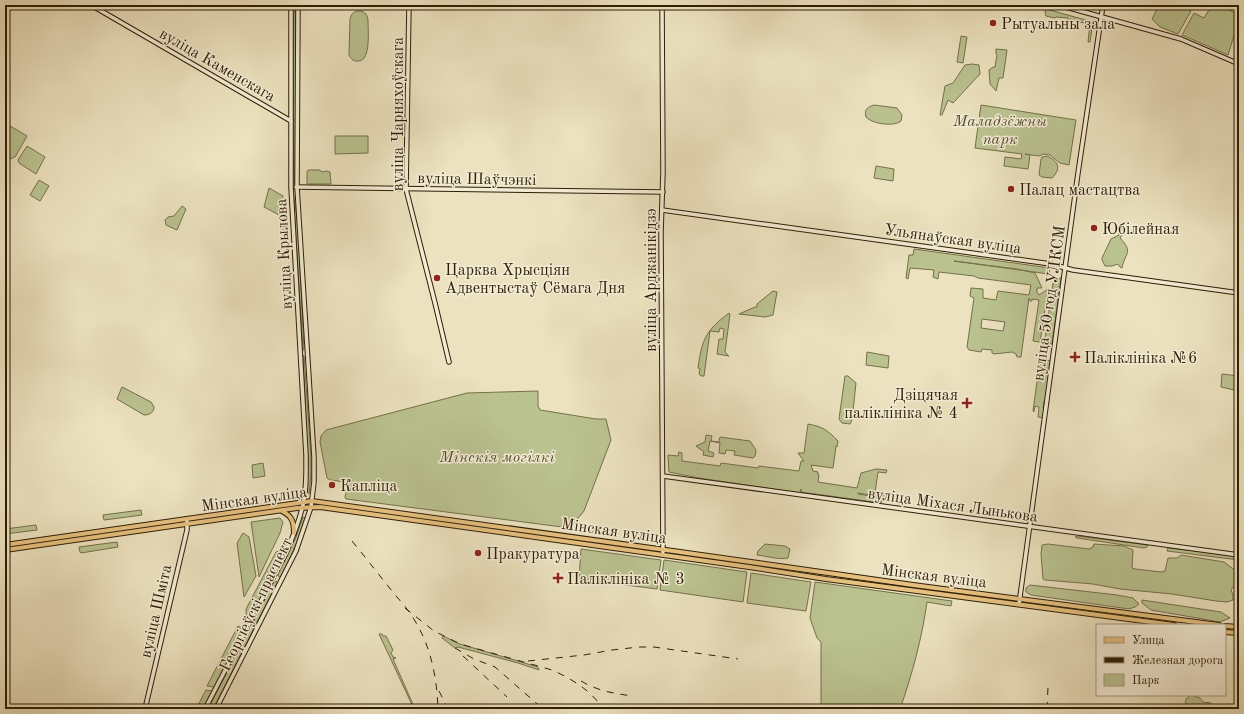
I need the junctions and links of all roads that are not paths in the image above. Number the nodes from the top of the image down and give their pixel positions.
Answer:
1 (91, 5) edge
2 (291, 5) edge
3 (298, 5) edge
4 (409, 5) edge
5 (662, 5) edge
6 (1059, 5) edge
7 (1103, 5) edge
8 (1101, 16) junction
9 (1239, 64) edge
10 (291, 121) junction
11 (291, 187) junction
12 (297, 188) junction
13 (406, 189) junction
14 (663, 192) junction
15 (662, 210) junction
16 (1065, 268) junction
17 (1239, 293) edge
18 (307, 352) junction
19 (300, 353) junction
20 (449, 362) dead end
21 (663, 476) junction
22 (312, 501) junction
23 (304, 502) junction
24 (311, 507) junction
25 (302, 508) junction
26 (282, 511) junction
27 (186, 519) junction
28 (187, 524) junction
29 (1029, 526) junction
30 (294, 533) junction
31 (5, 545) edge
32 (663, 549) junction
33 (5, 550) edge
34 (663, 555) junction
35 (1239, 555) edge
36 (791, 568) junction
37 (791, 573) junction
38 (274, 577) junction
39 (281, 581) junction
40 (956, 591) junction
41 (955, 596) junction
42 (1020, 599) junction
43 (1019, 604) junction
44 (1167, 624) edge
45 (1211, 624) edge
46 (1226, 626) edge
47 (1239, 627) edge
48 (1226, 632) edge
49 (1239, 633) edge
50 (145, 709) edge
51 (205, 709) edge
52 (216, 709) edge

1 - 10 main road, вуліца Каменскага
2 - 10 main road, вуліца Крылова
3 - 12 main road, вуліца Крылова
4 - 13 main road, вуліца Чарняхоўскага
5 - 14 main road, вуліца Арджанікідзэ
6 - 8 main road
7 - 8 main road, вуліца 50 год УЛКСМ
8 - 9 main road
8 - 16 main road, вуліца 50 год УЛКСМ
10 - 11 main road, вуліца Крылова
11 - 12 main road, вуліца Шаўчэнкі
11 - 19 main road, вуліца Крылова
12 - 13 main road, вуліца Шаўчэнкі
12 - 18 main road, вуліца Крылова
13 - 14 main road, вуліца Шаўчэнкі
13 - 20 main road, вуліца Чарняхоўскага
14 - 15 main road, вуліца Арджанікідзэ
15 - 16 main road, Ульянаўская вуліца
15 - 21 main road, вуліца Арджанікідзэ
16 - 17 main road, Ульянаўская вуліца
16 - 29 main road, вуліца 50 год УЛКСМ
18 - 19 main road
18 - 22 main road, вуліца Крылова
19 - 23 main road, вуліца Крылова
21 - 29 main road, вуліца Міхася Лынькова
21 - 32 main road, вуліца Арджанікідзэ
22 - 23 main road, Мінская вуліца
22 - 24 main road, Георгіеўскі праспект
22 - 32 main road, Мінская вуліца
23 - 25 main road, Георгіеўскі праспект
23 - 27 main road, Мінская вуліца
24 - 25 main road, Мінская вуліца
24 - 34 main road, Мінская вуліца
24 - 39 main road, Георгіеўскі праспект
25 - 26 main road, Мінская вуліца
25 - 30 main road, Георгіеўскі праспект
26 - 28 main road, Мінская вуліца
26 - 30 main road
27 - 28 main road, вуліца Шміта
27 - 31 main road, Мінская вуліца
28 - 33 main road, Мінская вуліца
28 - 50 main road, вуліца Шміта
29 - 35 main road, вуліца Міхася Лынькова
29 - 42 main road, вуліца 50 год УЛКСМ
30 - 38 main road, Георгіеўскі праспект
32 - 34 main road, вуліца Арджанікідзэ
32 - 36 main road, Мінская вуліца
34 - 37 main road, Мінская вуліца
36 - 37 main road
36 - 40 main road, Мінская вуліца
37 - 41 main road, Мінская вуліца
38 - 39 main road
38 - 51 main road, Георгіеўскі праспект
39 - 52 main road, Георгіеўскі праспект
40 - 41 main road
40 - 42 main road, Мінская вуліца
41 - 43 main road, Мінская вуліца
42 - 43 main road, вуліца 50 год УЛКСМ
42 - 45 main road, Мінская вуліца
43 - 44 main road, Мінская вуліца
46 - 47 main road
48 - 49 main road

